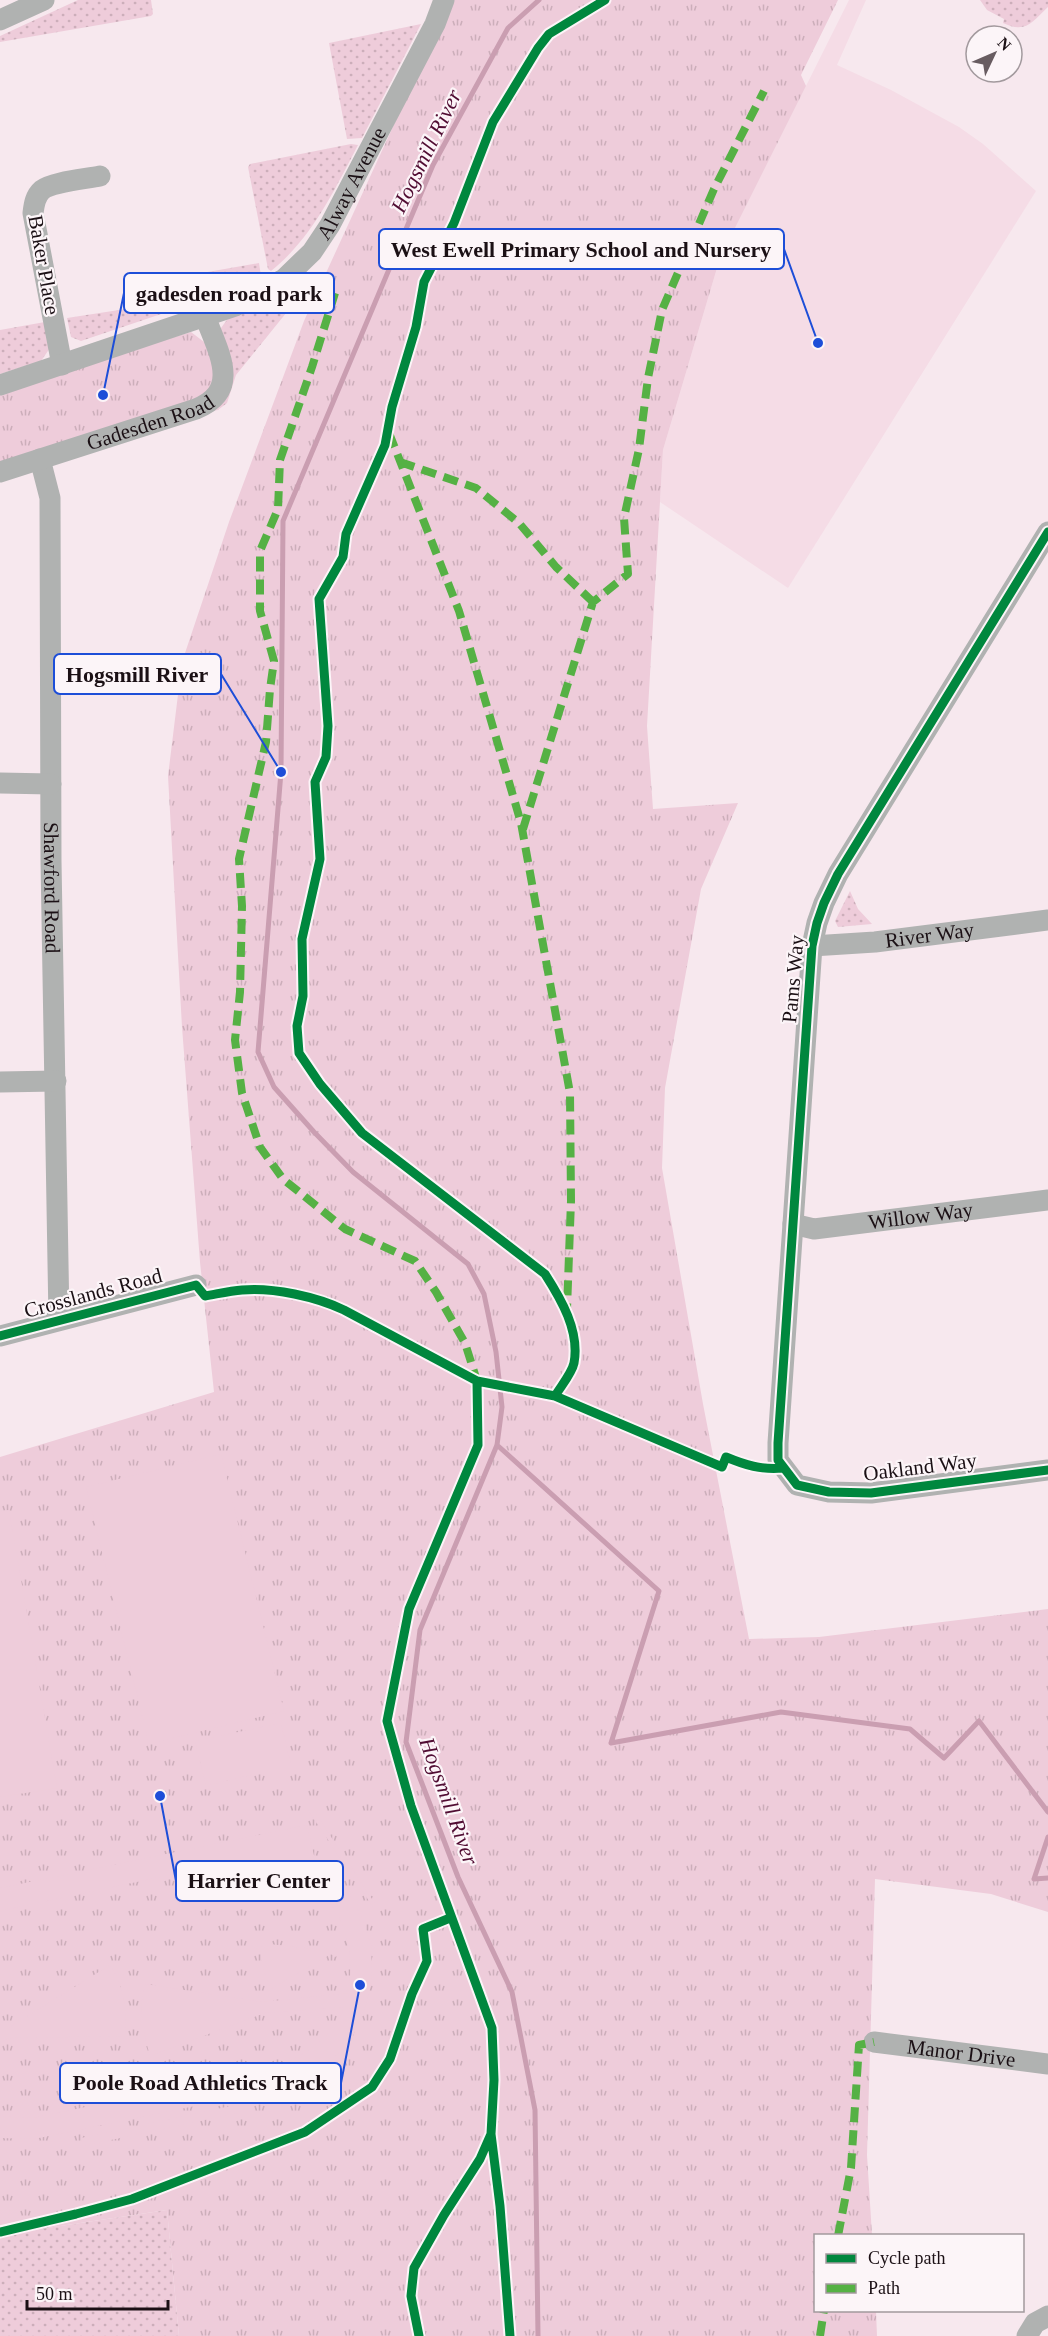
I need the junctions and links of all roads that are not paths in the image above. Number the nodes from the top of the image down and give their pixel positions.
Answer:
1 (44, 0) edge
2 (444, 0) edge
3 (0, 20) edge
4 (100, 176) dead end
5 (205, 316) junction
6 (62, 365) junction
7 (0, 385) edge
8 (40, 459) junction
9 (0, 472) edge
10 (1048, 532) edge
11 (0, 783) edge
12 (51, 784) junction
13 (1048, 920) edge
14 (812, 946) junction
15 (56, 1081) junction
16 (0, 1082) edge
17 (1048, 1200) edge
18 (793, 1224) junction
19 (196, 1285) dead end
20 (58, 1320) junction
21 (0, 1336) edge
22 (1048, 1470) edge
23 (797, 1485) joint
24 (874, 2042) dead end
25 (1048, 2064) edge
26 (1048, 2316) edge
27 (1027, 2336) edge

1 - 3 street
2 - 5 street, Alway Avenue
4 - 6 street, Baker Place
5 - 6 street
5 - 8 street, Gadesden Road
6 - 7 street
8 - 9 street, Gadesden Road
8 - 12 street, Shawford Road
10 - 14 street, Pams Way
11 - 12 street
12 - 15 street, Shawford Road
13 - 14 street, River Way
14 - 18 street, Pams Way
15 - 16 street
15 - 20 street, Shawford Road
17 - 18 street, Willow Way
18 - 23 street, Pams Way
19 - 20 street, Crosslands Road
20 - 21 street, Crosslands Road
22 - 23 street, Oakland Way
24 - 25 street, Manor Drive
26 - 27 street

